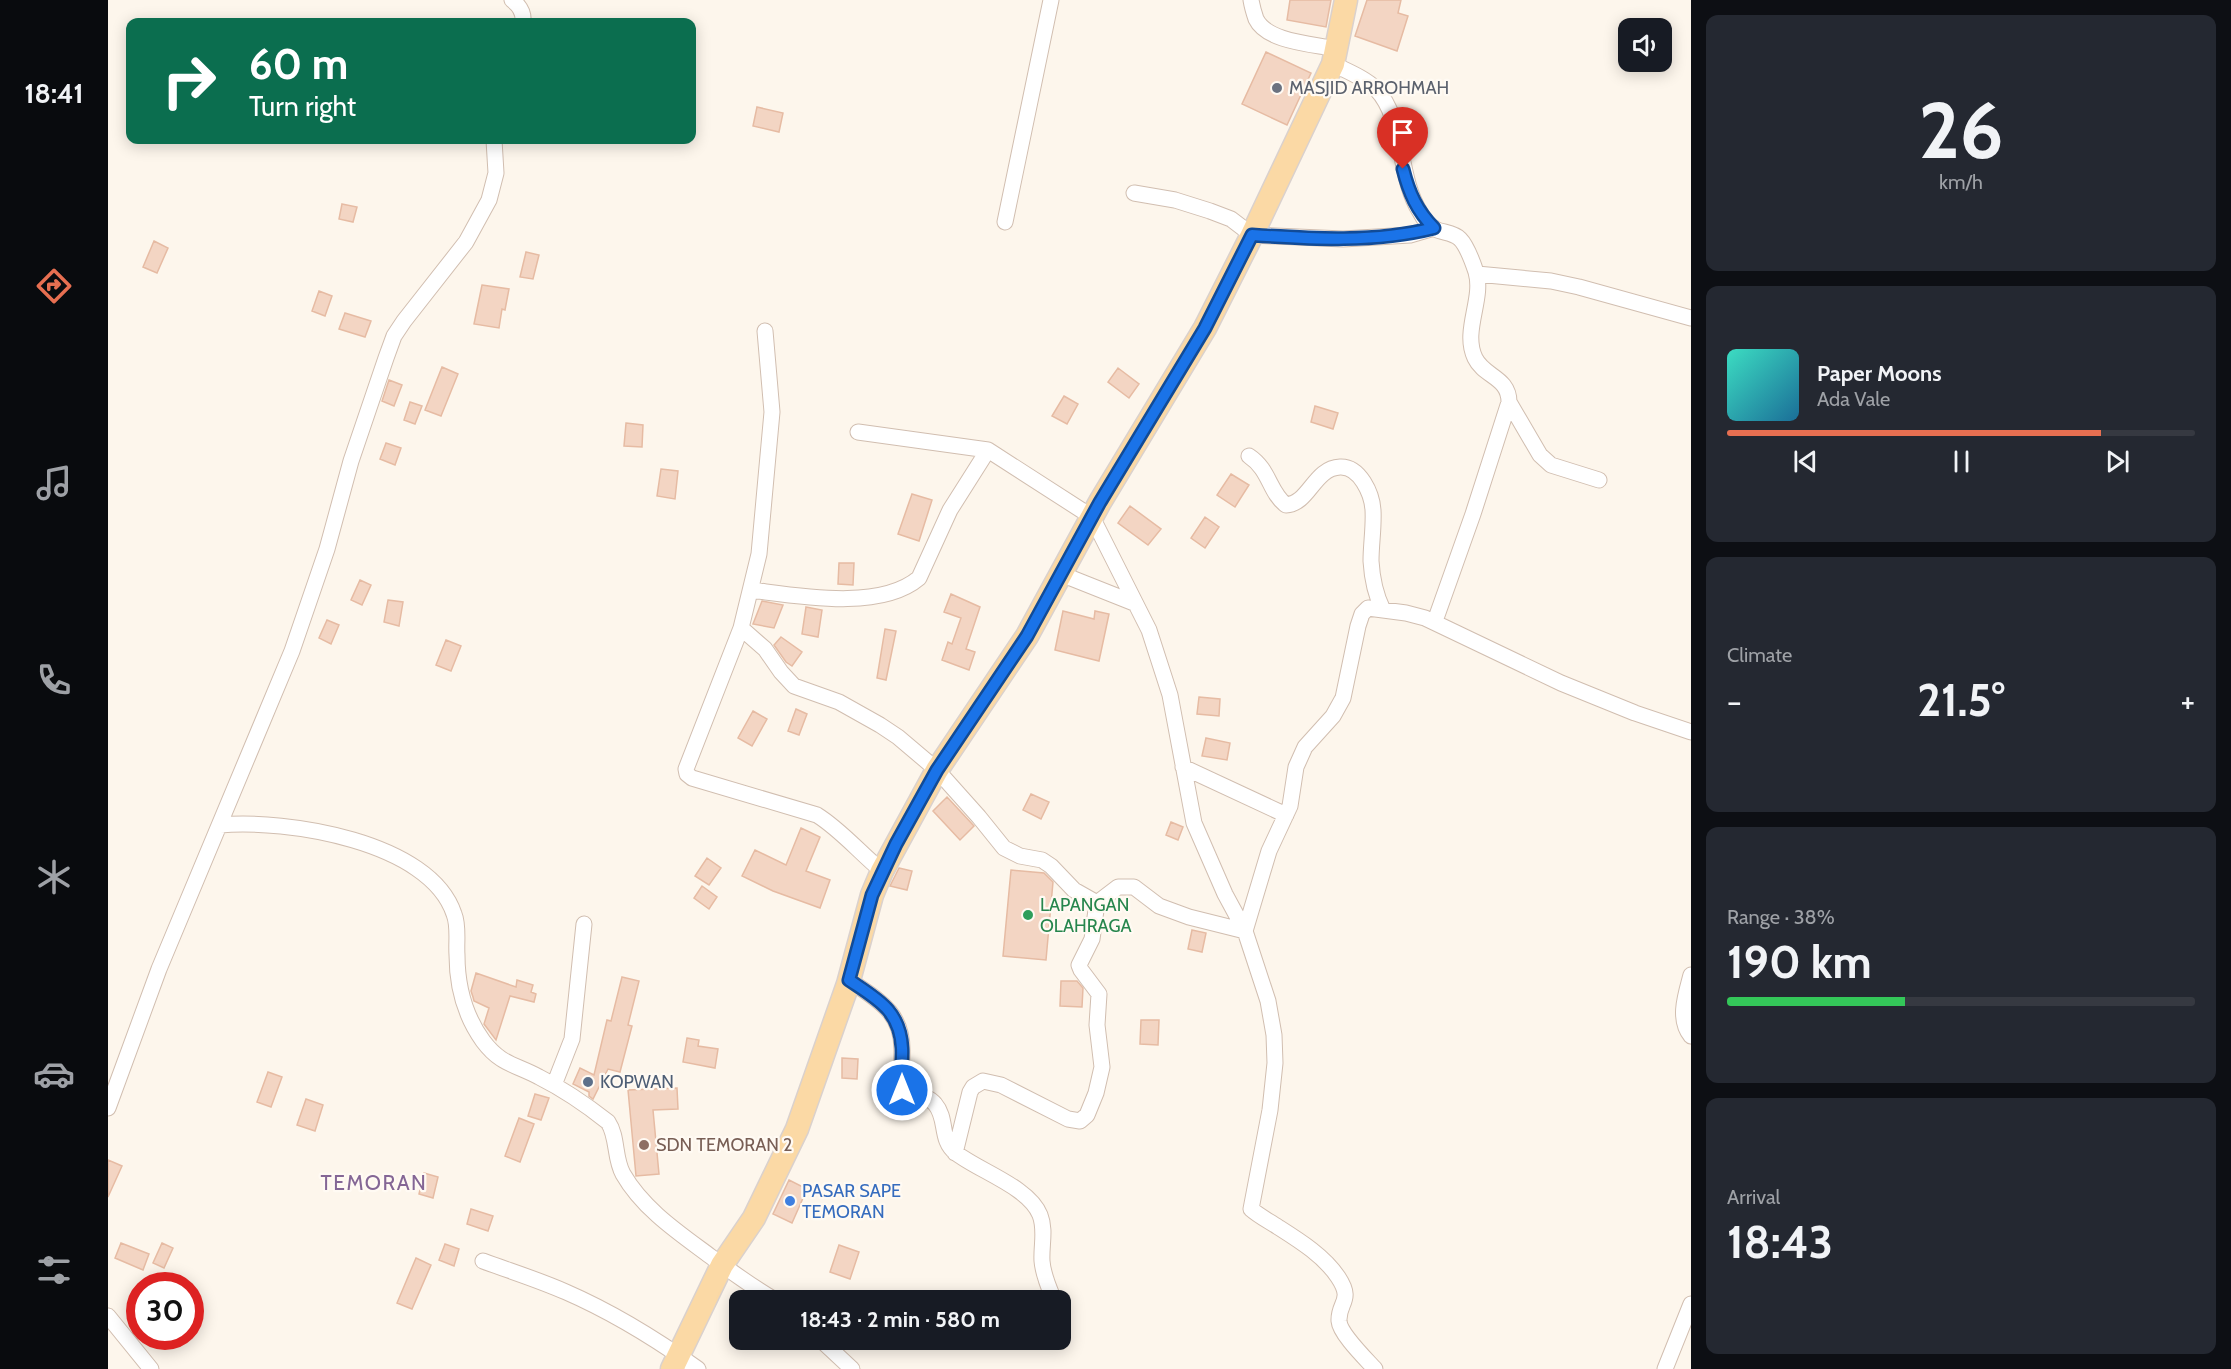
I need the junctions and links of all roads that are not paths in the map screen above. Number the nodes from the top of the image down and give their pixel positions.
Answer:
1 (512, 0) edge
2 (1051, 0) edge
3 (1251, 0) edge
4 (1346, 0) edge
5 (524, 18) edge
6 (1335, 56) junction
7 (494, 144) edge
8 (1134, 193) dead end
9 (1005, 222) dead end
10 (1434, 228) junction
11 (1252, 235) junction
12 (1477, 274) junction
13 (1691, 318) edge
14 (765, 331) dead end
15 (1509, 402) junction
16 (858, 432) dead end
17 (988, 450) junction
18 (1249, 456) dead end
19 (1599, 480) dead end
20 (1092, 517) junction
21 (1061, 574) junction
22 (751, 590) junction
23 (1134, 603) junction
24 (1383, 610) junction
25 (1435, 621) junction
26 (741, 628) junction
27 (1691, 732) edge
28 (1183, 767) junction
29 (937, 770) junction
30 (1286, 815) junction
31 (220, 825) junction
32 (882, 871) junction
33 (1097, 903) junction
34 (584, 924) dead end
35 (1245, 931) junction
36 (1691, 975) edge
37 (849, 980) junction
38 (1691, 1036) edge
39 (554, 1085) junction
40 (108, 1108) edge
41 (955, 1153) junction
42 (483, 1261) dead end
43 (722, 1265) junction
44 (758, 1290) edge
45 (1050, 1290) edge
46 (1691, 1304) edge
47 (108, 1316) edge
48 (832, 1350) edge
49 (676, 1362) edge
50 (151, 1369) edge
51 (698, 1369) edge
52 (852, 1369) edge
53 (1375, 1369) edge
54 (1665, 1369) edge

1 - 5 street
2 - 9 street
3 - 6 street
4 - 6 main road
6 - 10 street
6 - 11 main road
7 - 31 street
8 - 11 street
10 - 11 street
10 - 12 street
11 - 20 main road
12 - 13 street
12 - 15 street
14 - 22 street
15 - 19 street
15 - 25 street
16 - 17 street
17 - 20 street
17 - 22 street
18 - 24 street
20 - 21 main road
20 - 23 street
21 - 23 street
21 - 29 main road
22 - 26 street
23 - 28 street
24 - 25 street
24 - 30 street
25 - 27 street
26 - 29 street
26 - 32 street
28 - 30 street
28 - 35 street
29 - 32 main road
29 - 33 street
30 - 35 street
31 - 39 street
31 - 40 street
32 - 37 main road
33 - 35 street
33 - 41 street
34 - 39 street
35 - 53 street
36 - 38 street
37 - 41 street
37 - 43 main road
39 - 43 street
41 - 45 street
42 - 49 street
43 - 44 street
43 - 49 main road
46 - 54 street
47 - 50 street
48 - 52 street
49 - 51 street

